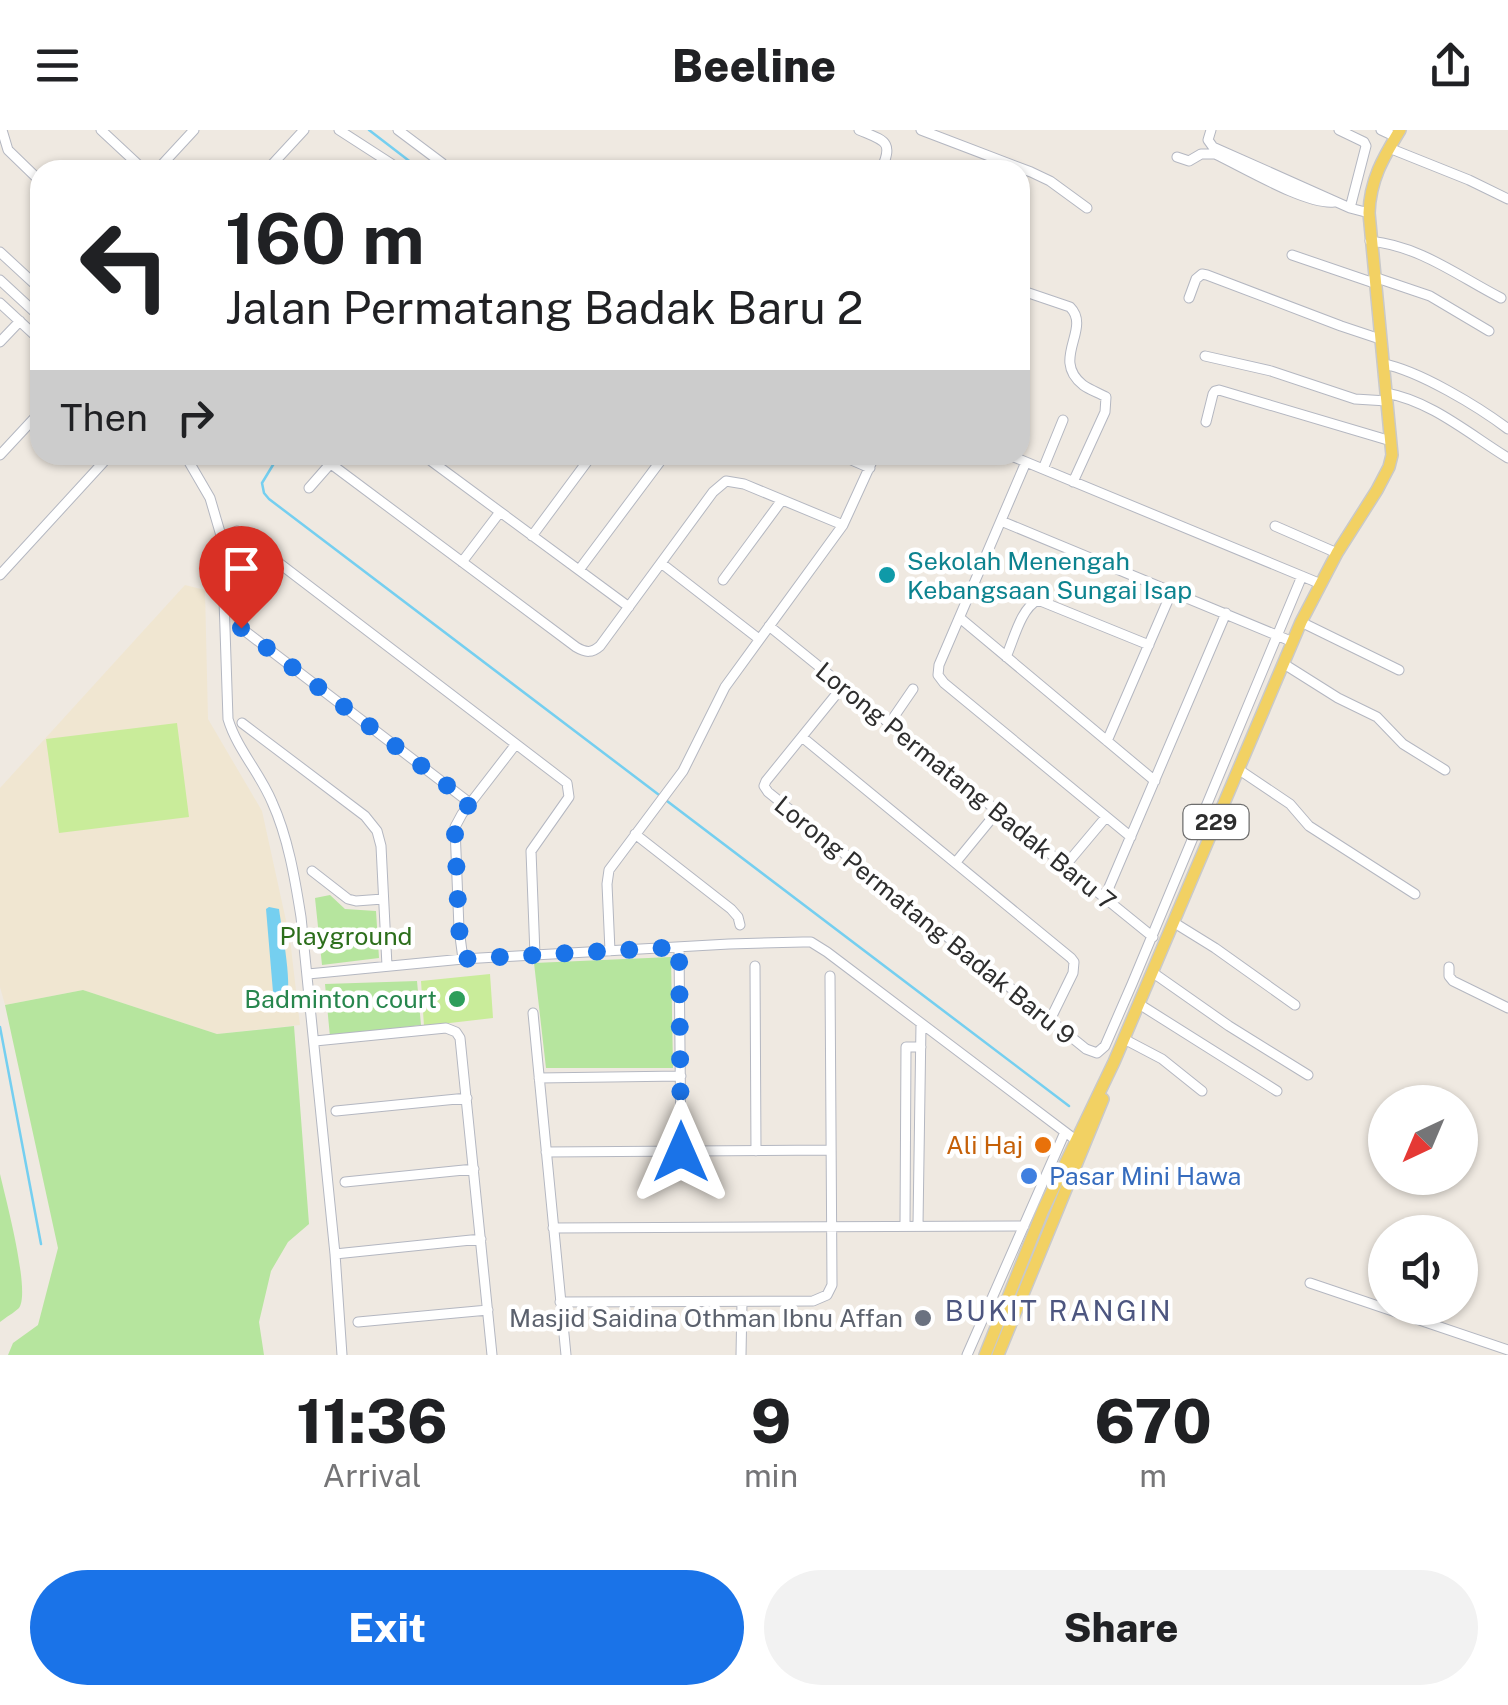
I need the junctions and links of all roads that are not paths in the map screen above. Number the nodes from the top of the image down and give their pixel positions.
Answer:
1 (2, 130) edge
2 (101, 130) edge
3 (194, 130) edge
4 (304, 130) edge
5 (339, 130) edge
6 (398, 130) edge
7 (859, 130) edge
8 (921, 130) edge
9 (1211, 130) edge
10 (1339, 130) edge
11 (1381, 130) edge
12 (1395, 138) edge
13 (1177, 156) dead end
14 (133, 160) edge
15 (166, 160) edge
16 (276, 160) edge
17 (386, 160) edge
18 (438, 160) edge
19 (885, 160) edge
20 (1000, 160) edge
21 (1030, 171) edge
22 (30, 172) edge
23 (1508, 198) edge
24 (1337, 202) junction
25 (1086, 208) dead end
26 (1350, 208) junction
27 (1369, 213) junction
28 (1370, 240) junction
29 (0, 252) edge
30 (1292, 254) dead end
31 (0, 280) edge
32 (30, 280) edge
33 (1374, 280) junction
34 (1030, 293) edge
35 (1189, 298) dead end
36 (1501, 298) dead end
37 (0, 303) edge
38 (30, 308) edge
39 (20, 321) junction
40 (30, 330) edge
41 (1489, 331) dead end
42 (1380, 339) junction
43 (0, 342) edge
44 (1204, 356) dead end
45 (1382, 364) junction
46 (1386, 397) junction
47 (1064, 420) dead end
48 (30, 422) edge
49 (1206, 422) dead end
50 (1508, 428) edge
51 (1391, 441) junction
52 (0, 454) edge
53 (1508, 458) edge
54 (1030, 464) edge
55 (101, 465) edge
56 (191, 465) edge
57 (330, 465) edge
58 (342, 465) edge
59 (437, 465) edge
60 (585, 465) edge
61 (658, 465) edge
62 (863, 465) edge
63 (871, 465) edge
64 (1025, 465) edge
65 (870, 468) junction
66 (1043, 469) junction
67 (1073, 482) junction
68 (309, 488) dead end
69 (782, 500) junction
70 (500, 512) junction
71 (1001, 520) junction
72 (843, 525) junction
73 (1275, 526) dead end
74 (237, 531) dead end
75 (532, 536) junction
76 (1337, 553) junction
77 (462, 562) junction
78 (661, 563) junction
79 (579, 570) junction
80 (0, 575) edge
81 (1302, 576) junction
82 (724, 580) dead end
83 (1320, 584) junction
84 (1172, 591) junction
85 (629, 607) junction
86 (1226, 613) junction
87 (960, 618) junction
88 (1301, 622) junction
89 (769, 626) junction
90 (241, 628) dead end
91 (1276, 635) junction
92 (760, 639) junction
93 (1293, 642) junction
94 (1149, 645) junction
95 (1006, 657) junction
96 (1284, 664) junction
97 (1399, 670) dead end
98 (843, 686) junction
99 (913, 689) dead end
100 (242, 723) dead end
101 (890, 724) junction
102 (802, 737) junction
103 (1108, 741) junction
104 (516, 744) junction
105 (1238, 769) junction
106 (1444, 770) dead end
107 (1155, 781) junction
108 (470, 803) junction
109 (997, 812) junction
110 (1106, 817) junction
111 (635, 834) junction
112 (1131, 837) junction
113 (956, 862) junction
114 (1064, 867) junction
115 (312, 871) dead end
116 (1415, 894) dead end
117 (383, 899) junction
118 (1104, 899) junction
119 (1173, 922) junction
120 (740, 925) dead end
121 (1152, 936) junction
122 (1164, 945) junction
123 (679, 947) junction
124 (610, 951) junction
125 (535, 955) junction
126 (463, 959) junction
127 (386, 966) junction
128 (755, 966) dead end
129 (1450, 967) dead end
130 (1152, 972) junction
131 (308, 974) junction
132 (830, 976) dead end
133 (1139, 1004) junction
134 (1295, 1005) dead end
135 (1508, 1008) edge
136 (532, 1013) dead end
137 (1050, 1020) junction
138 (922, 1024) junction
139 (1124, 1039) junction
140 (315, 1041) junction
141 (921, 1046) junction
142 (1308, 1075) dead end
143 (680, 1076) junction
144 (539, 1078) junction
145 (1276, 1090) dead end
146 (1202, 1091) dead end
147 (467, 1098) junction
148 (336, 1110) dead end
149 (1075, 1139) junction
150 (830, 1150) junction
151 (756, 1151) junction
152 (546, 1152) junction
153 (681, 1152) junction
154 (474, 1168) junction
155 (345, 1182) dead end
156 (918, 1224) junction
157 (905, 1225) junction
158 (831, 1226) junction
159 (1024, 1226) junction
160 (554, 1228) junction
161 (481, 1240) junction
162 (335, 1254) junction
163 (1310, 1283) dead end
164 (560, 1302) junction
165 (742, 1302) junction
166 (488, 1310) junction
167 (358, 1322) dead end
168 (1508, 1350) edge
169 (342, 1355) edge
170 (492, 1355) edge
171 (566, 1355) edge
172 (741, 1355) edge
173 (967, 1355) edge
174 (984, 1355) edge
175 (998, 1355) edge

1 - 22 street
2 - 14 street
3 - 15 street
4 - 16 street
5 - 17 street
6 - 18 street
7 - 19 street
8 - 20 street
9 - 24 street
10 - 26 street
11 - 12 street
12 - 23 street
12 - 27 main road, 229
13 - 24 street
21 - 25 street
24 - 26 street
26 - 27 street
27 - 28 main road, 229
28 - 33 main road, 229
28 - 36 street
29 - 32 street
30 - 33 street
31 - 38 street
33 - 41 street
33 - 42 main road, 229
34 - 67 street
35 - 42 street
37 - 39 street
39 - 40 street
39 - 43 street
42 - 45 main road, 229
44 - 46 street
45 - 46 main road, 229
45 - 50 street
46 - 51 main road, 229
46 - 53 street
47 - 66 street
48 - 52 street
49 - 51 street
51 - 76 main road, 229
54 - 66 street
55 - 80 street
56 - 131 street
57 - 68 street
58 - 77 street
59 - 70 street
60 - 75 street
61 - 79 street
62 - 65 street
63 - 65 street
64 - 71 street
65 - 72 street
66 - 67 street
67 - 81 street
69 - 72 street
69 - 78 street
69 - 82 street
70 - 75 street
70 - 77 street
71 - 84 street
71 - 87 street
72 - 89 street
73 - 76 street
74 - 104 street
75 - 79 street
76 - 83 main road, 229
77 - 85 street
78 - 85 street
78 - 92 street
79 - 85 street
81 - 83 street
81 - 91 street
83 - 88 main road, 229
84 - 86 street
84 - 94 street
86 - 91 street
86 - 107 street
87 - 95 street
87 - 110 street
88 - 93 main road, 229
88 - 97 street
89 - 92 street
89 - 98 street, Lorong Permatang Badak Baru 7
90 - 108 street
91 - 93 street
91 - 121 street
92 - 111 street
93 - 96 main road, 229
94 - 95 street
94 - 103 street
95 - 103 street
96 - 105 main road, 229
96 - 106 street
98 - 101 street, Lorong Permatang Badak Baru 7
98 - 102 street, Lorong Permatang Badak Baru 9
99 - 101 street
100 - 117 street
101 - 109 street, Lorong Permatang Badak Baru 7
102 - 113 street
102 - 137 street, Lorong Permatang Badak Baru 9
103 - 107 street
104 - 108 street
104 - 125 street
105 - 116 street
105 - 119 main road, 229
107 - 112 street
108 - 126 street
109 - 113 street
109 - 114 street, Lorong Permatang Badak Baru 7
110 - 112 street
110 - 114 street
111 - 120 street
111 - 124 street
112 - 118 street
113 - 137 street
114 - 118 street, Lorong Permatang Badak Baru 7
115 - 117 street
117 - 127 street
118 - 121 street, Lorong Permatang Badak Baru 7
119 - 122 main road, 229
119 - 134 street
121 - 122 street, Lorong Permatang Badak Baru 7
121 - 137 street, Lorong Permatang Badak Baru 9
122 - 130 main road, 229
123 - 124 street
123 - 138 street
123 - 143 street
124 - 125 street
125 - 126 street
126 - 127 street
127 - 131 street
128 - 151 street
129 - 135 street
130 - 133 main road, 229
130 - 142 street
131 - 140 street
132 - 150 street
133 - 139 main road, 229
133 - 145 street
136 - 144 street
138 - 141 street
138 - 149 street
139 - 146 street
139 - 149 main road, 229
140 - 147 street
140 - 162 street
141 - 156 street
141 - 157 street
143 - 144 street
143 - 153 street
144 - 152 street
147 - 148 street
147 - 154 street
149 - 159 street
149 - 174 main road, 229
149 - 175 main road, 229
150 - 151 street
150 - 158 street
151 - 153 street
152 - 153 street
152 - 160 street
154 - 155 street
154 - 161 street
156 - 157 street
156 - 159 street
157 - 158 street
158 - 160 street
158 - 165 street
159 - 173 street
160 - 164 street
161 - 162 street
161 - 166 street
162 - 169 street
163 - 168 street
164 - 165 street
164 - 171 street
165 - 172 street
166 - 167 street
166 - 170 street

